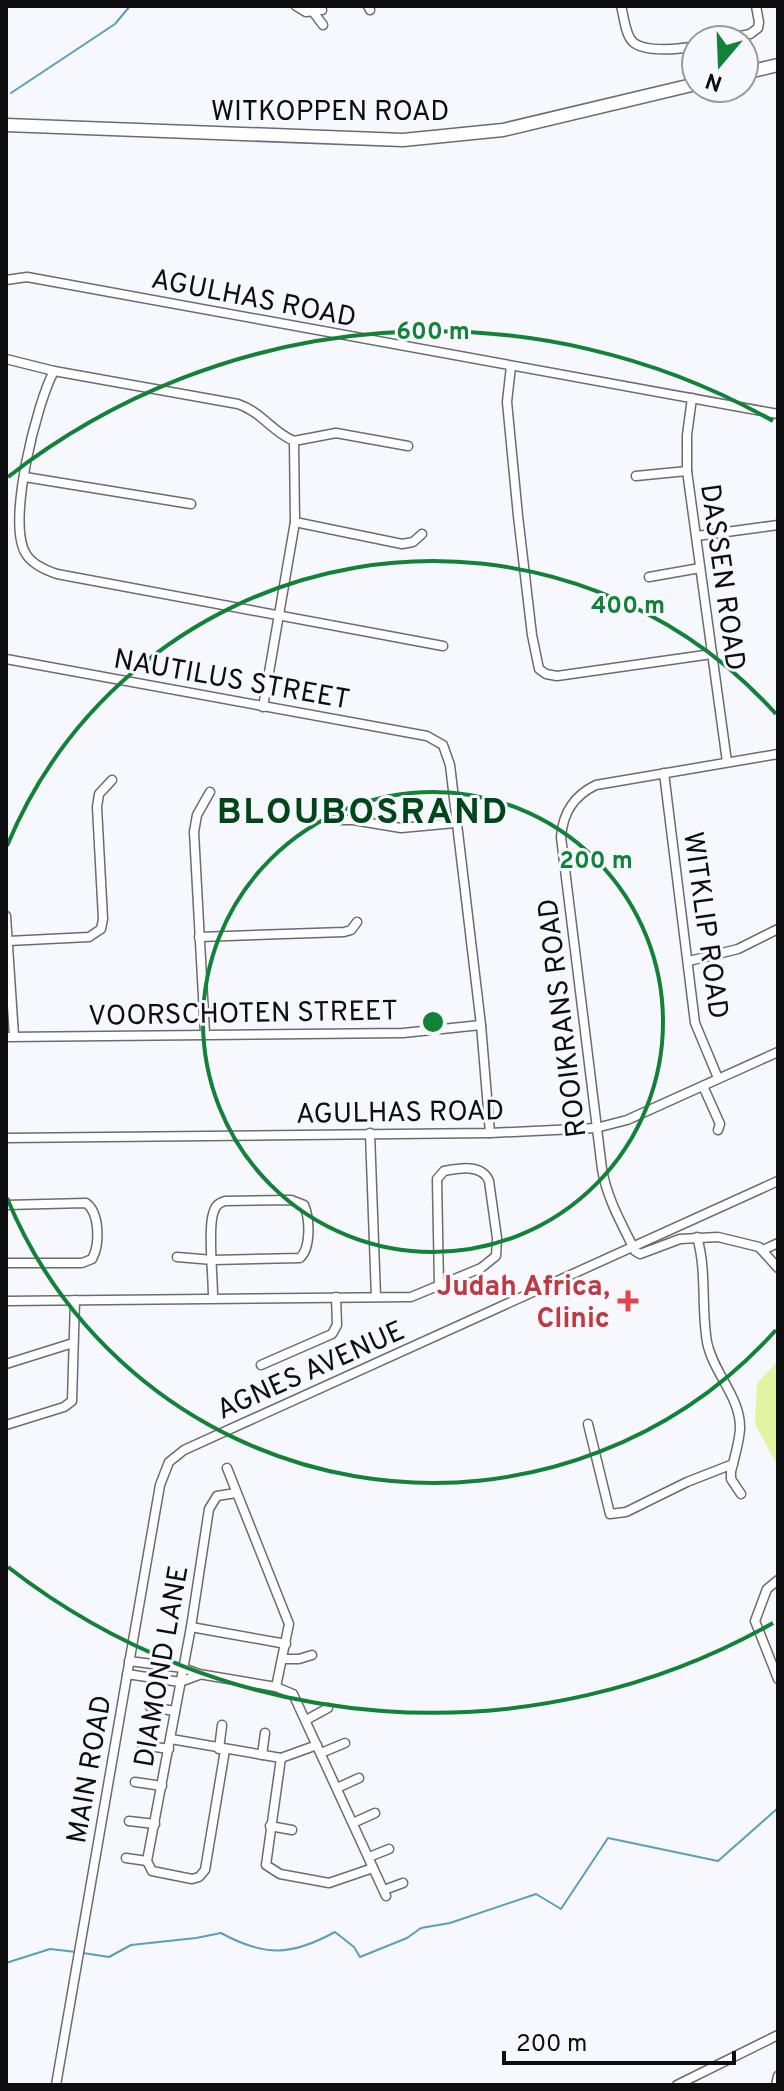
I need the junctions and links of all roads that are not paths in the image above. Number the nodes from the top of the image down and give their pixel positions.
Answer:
1 (296, 6) edge
2 (621, 6) edge
3 (323, 25) dead end
4 (680, 48) edge
5 (680, 88) edge
6 (6, 125) edge
7 (7, 279) edge
8 (6, 359) edge
9 (511, 366) junction
10 (54, 371) junction
11 (692, 398) junction
12 (778, 414) edge
13 (294, 441) junction
14 (408, 446) dead end
15 (687, 471) junction
16 (636, 476) dead end
17 (25, 477) junction
18 (191, 504) dead end
19 (295, 522) junction
20 (778, 525) edge
21 (422, 534) dead end
22 (697, 536) junction
23 (700, 568) junction
24 (649, 577) dead end
25 (277, 616) junction
26 (443, 646) dead end
27 (712, 654) junction
28 (6, 659) edge
29 (263, 707) junction
30 (777, 754) edge
31 (727, 762) junction
32 (778, 765) edge
33 (664, 773) junction
34 (112, 780) dead end
35 (210, 792) dead end
36 (327, 820) dead end
37 (455, 823) junction
38 (6, 916) edge
39 (357, 922) dead end
40 (778, 929) edge
41 (199, 937) junction
42 (8, 941) edge
43 (689, 961) junction
44 (481, 1025) junction
45 (205, 1033) junction
46 (10, 1036) edge
47 (778, 1052) edge
48 (718, 1078) junction
49 (703, 1086) junction
50 (596, 1128) junction
51 (718, 1130) dead end
52 (370, 1133) junction
53 (490, 1133) junction
54 (6, 1138) edge
55 (778, 1181) edge
56 (6, 1205) edge
57 (697, 1237) junction
58 (778, 1243) edge
59 (633, 1247) junction
60 (763, 1250) junction
61 (177, 1257) dead end
62 (213, 1260) junction
63 (6, 1263) edge
64 (778, 1268) edge
65 (439, 1286) junction
66 (213, 1297) junction
67 (336, 1297) junction
68 (376, 1297) junction
69 (75, 1300) junction
70 (6, 1301) edge
71 (73, 1343) junction
72 (6, 1364) edge
73 (261, 1365) dead end
74 (588, 1424) dead end
75 (6, 1425) edge
76 (169, 1462) joint
77 (733, 1464) junction
78 (227, 1468) dead end
79 (236, 1493) junction
80 (741, 1494) dead end
81 (778, 1580) edge
82 (191, 1627) junction
83 (286, 1644) junction
84 (312, 1655) dead end
85 (283, 1659) junction
86 (129, 1661) junction
87 (183, 1668) junction
88 (127, 1674) junction
89 (199, 1674) junction
90 (778, 1679) edge
91 (180, 1682) junction
92 (276, 1687) junction
93 (150, 1707) dead end
94 (328, 1708) dead end
95 (175, 1711) junction
96 (306, 1720) junction
97 (222, 1725) dead end
98 (265, 1733) dead end
99 (345, 1743) dead end
100 (170, 1744) junction
101 (142, 1745) dead end
102 (222, 1749) junction
103 (319, 1749) junction
104 (262, 1755) junction
105 (281, 1758) junction
106 (359, 1778) dead end
107 (135, 1782) dead end
108 (162, 1786) junction
109 (337, 1788) junction
110 (375, 1813) dead end
111 (129, 1821) dead end
112 (353, 1823) junction
113 (155, 1824) junction
114 (270, 1826) junction
115 (292, 1830) dead end
116 (389, 1849) dead end
117 (369, 1857) junction
118 (126, 1858) dead end
119 (147, 1863) junction
120 (373, 1868) junction
121 (403, 1883) dead end
122 (778, 2035) edge
123 (778, 2076) edge
124 (56, 2085) edge
125 (677, 2085) edge
126 (776, 2085) edge

1 - 3 street
2 - 4 street
5 - 6 main road, WITKOPPEN ROAD
7 - 9 street, AGULHAS ROAD
8 - 10 street
9 - 11 street, AGULHAS ROAD
9 - 27 street
10 - 13 street
10 - 17 street
11 - 12 street, AGULHAS ROAD
11 - 15 street, DASSEN ROAD
13 - 14 street
13 - 19 street
15 - 16 street
15 - 22 street, DASSEN ROAD
17 - 18 street
17 - 25 street
19 - 21 street
19 - 25 street
20 - 22 street
22 - 23 street, DASSEN ROAD
23 - 24 street
23 - 27 street, DASSEN ROAD
25 - 26 street
25 - 29 street
27 - 31 street, DASSEN ROAD
28 - 29 street, NAUTILUS STREET
29 - 37 street, NAUTILUS STREET
30 - 31 street, ROOIKRANS ROAD
30 - 32 street
31 - 33 street, ROOIKRANS ROAD
33 - 43 street, WITKLIP ROAD
33 - 50 street, ROOIKRANS ROAD
34 - 42 street
35 - 41 street
36 - 37 street
37 - 44 street
38 - 42 street
39 - 41 street
40 - 43 street
41 - 45 street
42 - 46 street
43 - 48 street, WITKLIP ROAD
44 - 45 street, VOORSCHOTEN STREET
44 - 53 street
45 - 46 street, VOORSCHOTEN STREET
47 - 48 street, AGULHAS ROAD
48 - 49 street, AGULHAS ROAD
49 - 50 street, AGULHAS ROAD
49 - 51 street
50 - 53 street, AGULHAS ROAD
50 - 59 street, ROOIKRANS ROAD
52 - 53 street, AGULHAS ROAD
52 - 54 street, AGULHAS ROAD
52 - 68 street
55 - 59 street, AGNES AVENUE
56 - 63 street
57 - 59 street
57 - 60 street
57 - 77 street
58 - 60 street
59 - 76 street, AGNES AVENUE
60 - 64 street
61 - 62 street
62 - 62 street
62 - 66 street
65 - 65 street
65 - 68 street
66 - 67 street
66 - 69 street
67 - 68 street
67 - 73 street
69 - 70 street
69 - 71 street
71 - 72 street
71 - 75 street
74 - 77 street
76 - 86 street, MAIN ROAD
77 - 80 street
78 - 79 street
79 - 82 street, DIAMOND LANE
79 - 83 street
81 - 90 street
82 - 83 street
82 - 87 street, DIAMOND LANE
83 - 85 street
84 - 85 street
85 - 92 street
86 - 87 street
86 - 88 street, MAIN ROAD
87 - 89 street
87 - 91 street, DIAMOND LANE
88 - 91 street
88 - 124 street, MAIN ROAD
89 - 91 street
89 - 92 street
91 - 95 street, DIAMOND LANE
92 - 96 street
93 - 95 street
94 - 96 street
95 - 100 street, DIAMOND LANE
96 - 103 street
97 - 102 street
98 - 104 street
99 - 103 street
100 - 101 street
100 - 102 street
100 - 108 street, DIAMOND LANE
102 - 104 street
102 - 119 street
103 - 105 street
103 - 109 street
104 - 105 street
105 - 114 street
106 - 109 street
107 - 108 street
108 - 113 street, DIAMOND LANE
109 - 112 street
110 - 112 street
111 - 113 street
112 - 117 street
113 - 119 street, DIAMOND LANE
114 - 115 street
114 - 120 street
116 - 117 street
117 - 120 street
118 - 119 street
120 - 121 street
122 - 125 street
123 - 126 street

